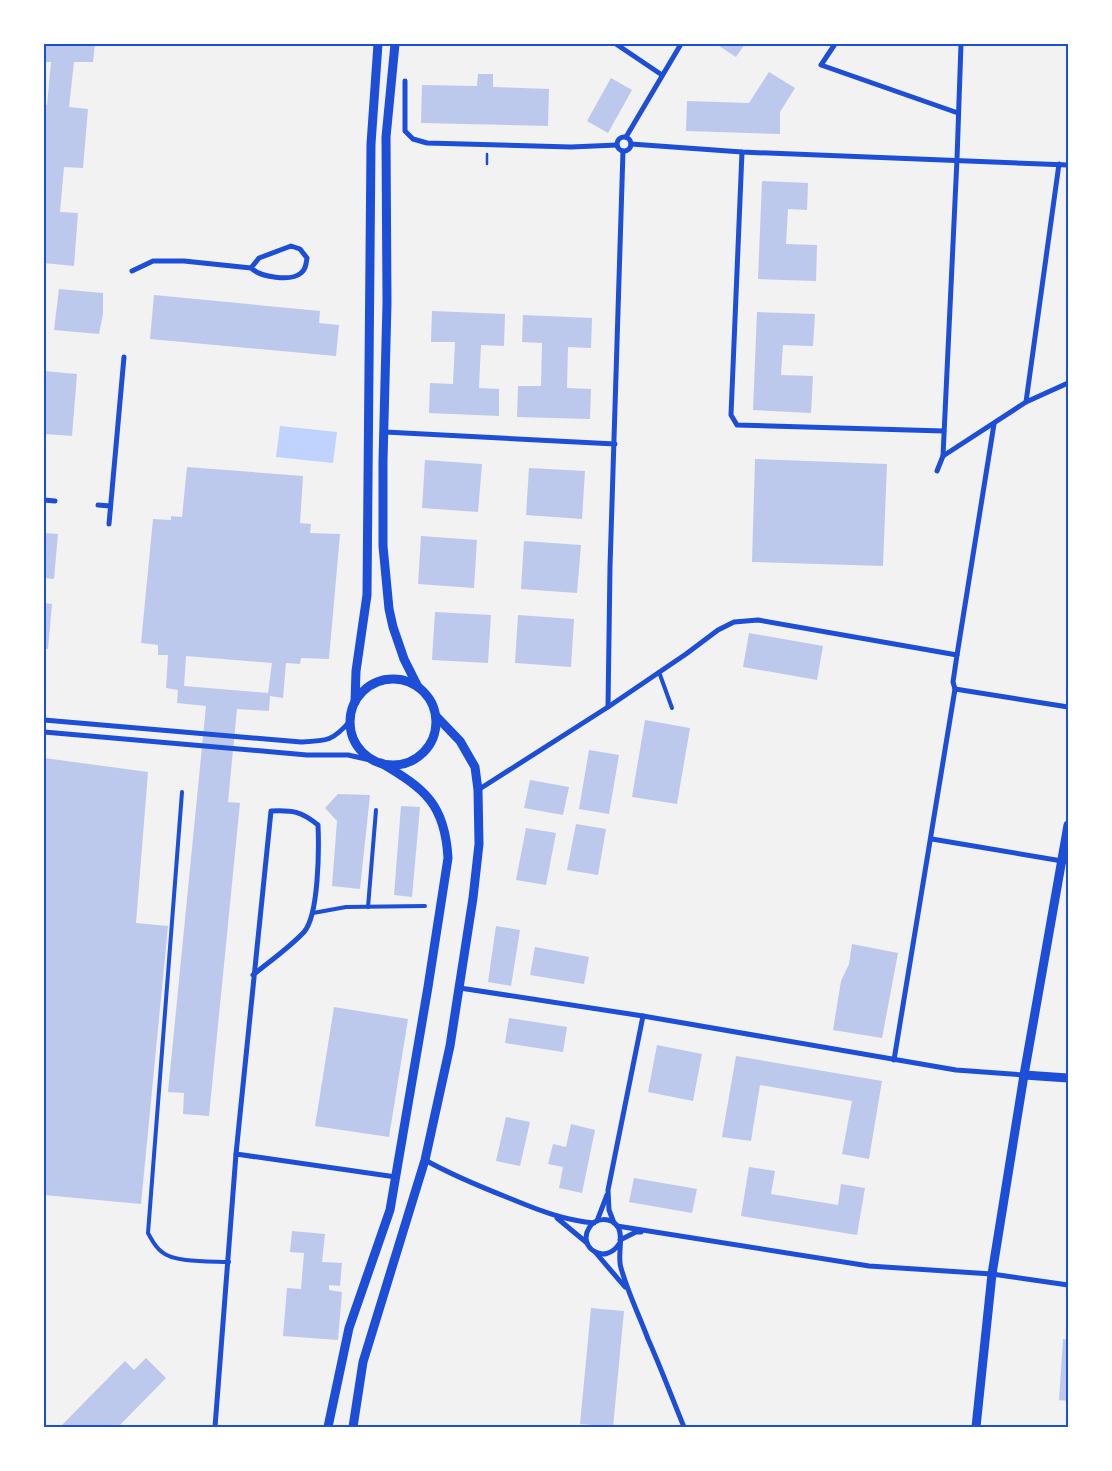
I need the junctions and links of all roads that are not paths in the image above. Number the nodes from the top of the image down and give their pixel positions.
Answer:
1 (378, 44) edge
2 (395, 44) edge
3 (616, 44) edge
4 (681, 44) edge
5 (835, 44) edge
6 (961, 44) edge
7 (662, 75) junction
8 (405, 81) dead end
9 (958, 113) junction
10 (626, 137) junction
11 (631, 144) junction
12 (616, 145) junction
13 (623, 151) junction
14 (742, 152) junction
15 (957, 159) junction
16 (1060, 164) junction
17 (1068, 165) edge
18 (251, 268) junction
19 (132, 271) dead end
20 (124, 357) dead end
21 (1068, 383) edge
22 (1026, 402) junction
23 (994, 424) junction
24 (944, 431) junction
25 (385, 432) junction
26 (615, 444) junction
27 (943, 456) junction
28 (937, 471) dead end
29 (44, 500) edge
30 (55, 501) dead end
31 (98, 505) dead end
32 (110, 506) junction
33 (109, 524) dead end
34 (957, 655) junction
35 (659, 672) junction
36 (418, 687) junction
37 (955, 689) junction
38 (355, 702) junction
39 (1068, 706) edge
40 (608, 707) junction
41 (672, 708) dead end
42 (436, 716) junction
43 (44, 720) edge
44 (350, 721) junction
45 (44, 732) edge
46 (378, 762) junction
47 (478, 790) junction
48 (182, 792) dead end
49 (376, 810) dead end
50 (1068, 825) edge
51 (932, 839) junction
52 (1065, 862) edge
53 (425, 906) dead end
54 (368, 907) junction
55 (313, 913) junction
56 (253, 975) junction
57 (460, 988) junction
58 (643, 1016) junction
59 (894, 1060) junction
60 (1024, 1074) junction
61 (1068, 1078) edge
62 (236, 1154) junction
63 (425, 1160) junction
64 (397, 1177) junction
65 (608, 1190) junction
66 (555, 1216) junction
67 (596, 1222) junction
68 (615, 1224) junction
69 (647, 1232) junction
70 (620, 1242) junction
71 (588, 1244) junction
72 (595, 1252) junction
73 (229, 1262) junction
74 (992, 1274) junction
75 (1068, 1285) edge
76 (627, 1289) junction
77 (216, 1427) edge
78 (328, 1427) edge
79 (353, 1427) edge
80 (684, 1427) edge
81 (976, 1427) edge

1 - 38 street
2 - 25 street
3 - 7 street
4 - 7 street
5 - 9 street
6 - 9 street
7 - 10 street
8 - 12 street
9 - 15 street
10 - 11 street
10 - 12 street
11 - 13 street
11 - 14 street
12 - 13 street
13 - 26 street
14 - 15 street
14 - 24 street
15 - 16 street
15 - 24 street
16 - 17 street
16 - 22 street
18 - 18 street
18 - 19 street
20 - 32 street
21 - 22 street
22 - 23 street
23 - 27 street
23 - 34 street
24 - 27 street
25 - 26 street
25 - 36 street
26 - 40 street
27 - 28 street
29 - 30 street
31 - 32 street
32 - 33 street
34 - 35 street
34 - 37 street
35 - 40 street
35 - 41 lane
36 - 38 street
36 - 42 street
37 - 39 street
37 - 51 street
38 - 44 street
40 - 47 street
42 - 46 street
42 - 47 street
43 - 44 street
44 - 46 street
45 - 46 street
46 - 64 street
47 - 57 street
48 - 73 lane
49 - 54 lane
50 - 52 street
51 - 52 street
51 - 59 street
52 - 60 street
53 - 54 lane
54 - 55 lane
55 - 56 street
55 - 56 street
56 - 62 street
57 - 58 street
57 - 63 street
58 - 59 street
58 - 65 street
59 - 60 street
60 - 61 street
60 - 74 street
62 - 64 street
62 - 73 street
63 - 66 street
63 - 79 street
64 - 78 street
65 - 67 street
65 - 68 street
66 - 67 street
66 - 71 street
67 - 68 street
67 - 71 street
68 - 69 street
68 - 70 street
69 - 70 street
69 - 74 street
70 - 72 street
70 - 76 street
71 - 72 street
72 - 76 street
73 - 77 street
74 - 75 street
74 - 81 street
76 - 80 street

